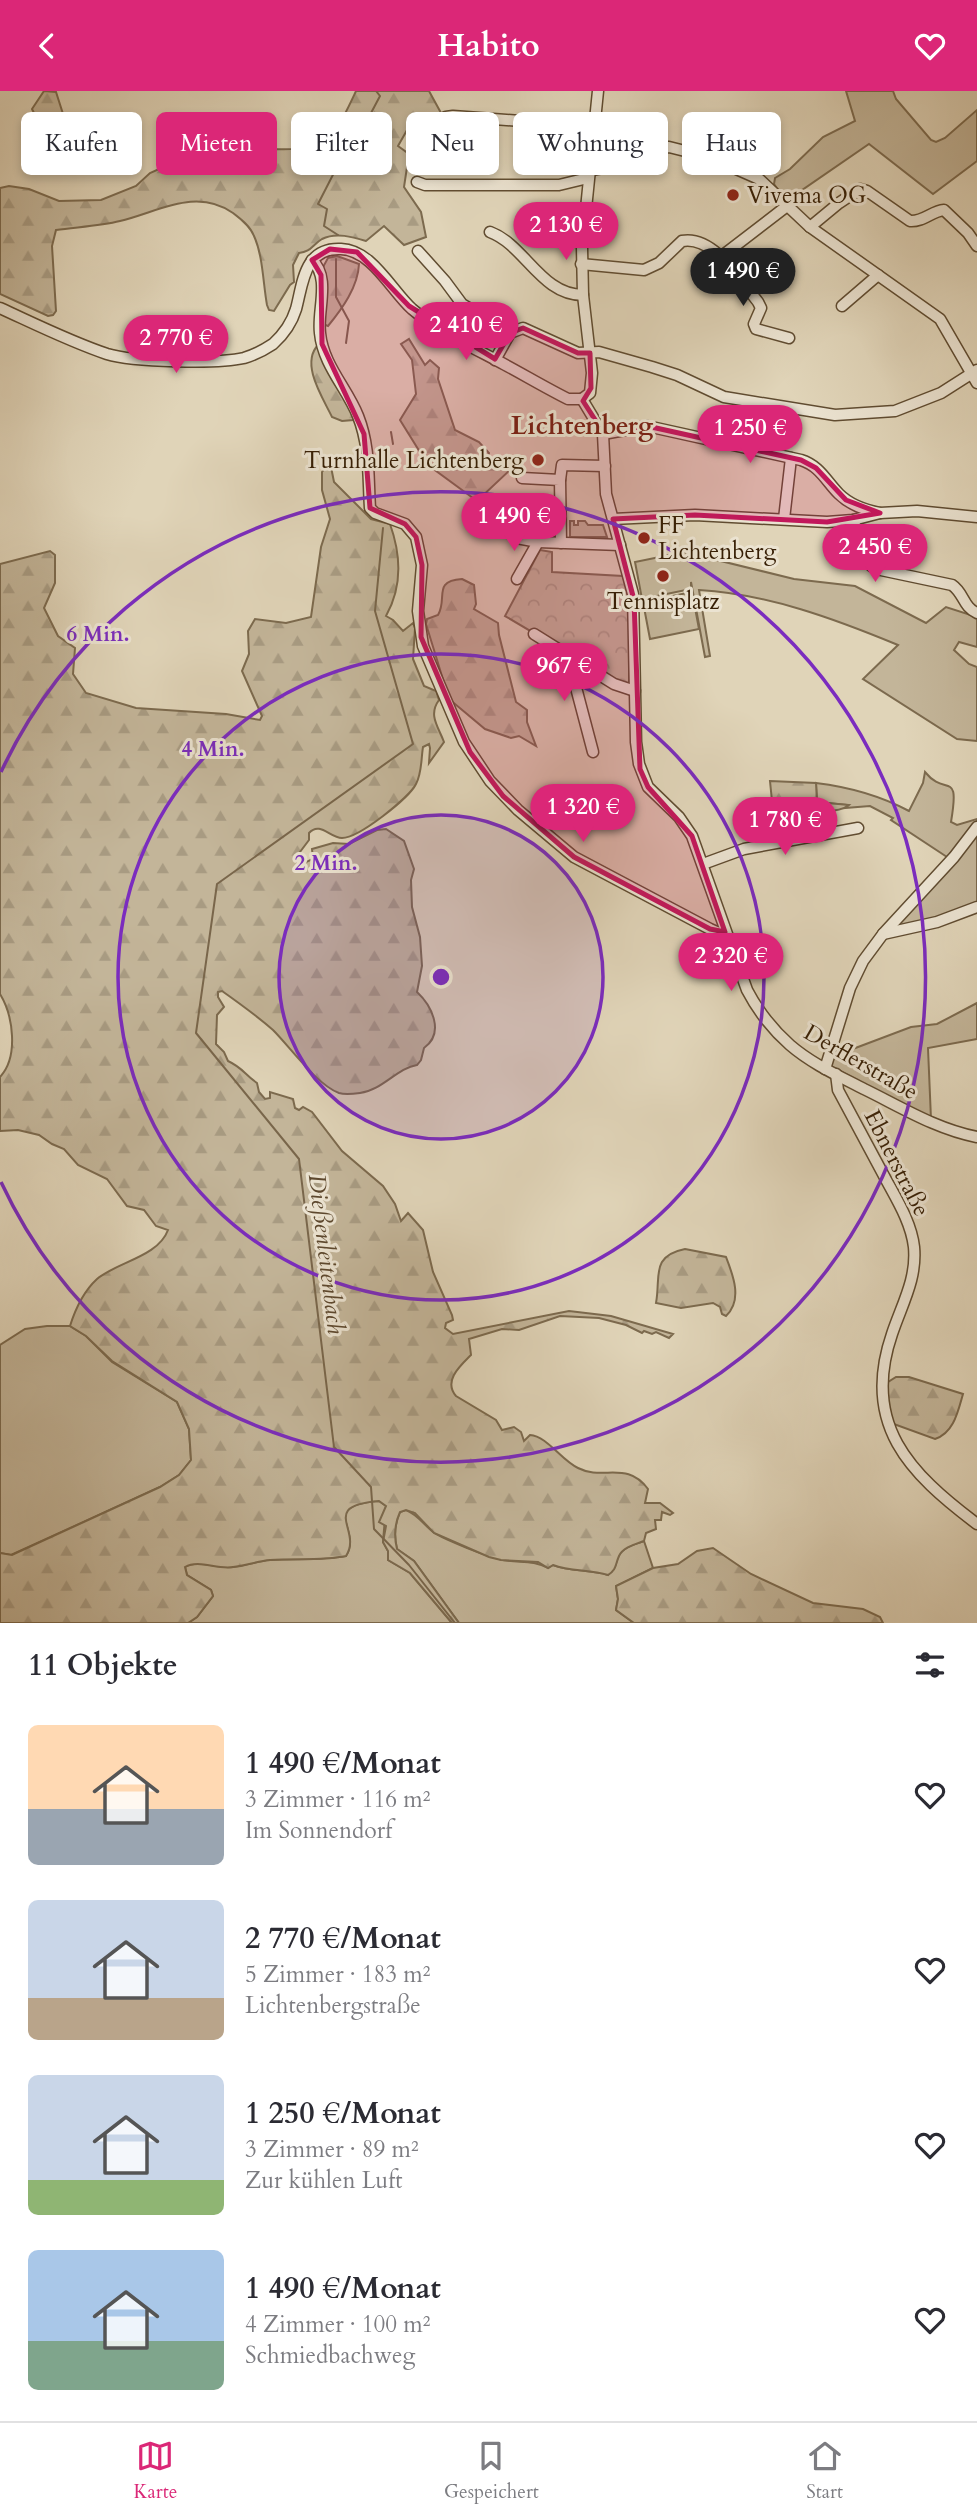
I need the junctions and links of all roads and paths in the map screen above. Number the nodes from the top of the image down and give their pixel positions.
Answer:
1 (598, 91) edge
2 (595, 112) edge
3 (668, 147) edge
4 (586, 175) edge
5 (589, 175) edge
6 (417, 182) dead end
7 (787, 206) junction
8 (810, 227) junction
9 (490, 232) dead end
10 (977, 246) edge
11 (418, 251) dead end
12 (722, 256) junction
13 (312, 260) junction
14 (581, 264) junction
15 (878, 275) junction
16 (583, 295) junction
17 (842, 306) dead end
18 (0, 308) edge
19 (510, 333) junction
20 (789, 338) dead end
21 (590, 353) junction
22 (495, 360) junction
23 (975, 375) edge
24 (582, 400) junction
25 (603, 434) junction
26 (791, 458) junction
27 (605, 466) junction
28 (522, 478) dead end
29 (560, 480) junction
30 (880, 513) junction
31 (977, 517) edge
32 (488, 519) dead end
33 (613, 519) junction
34 (784, 519) junction
35 (853, 520) junction
36 (538, 541) junction
37 (561, 543) junction
38 (620, 545) junction
39 (517, 579) dead end
40 (977, 613) edge
41 (534, 635) dead end
42 (580, 663) junction
43 (635, 691) junction
44 (593, 752) dead end
45 (977, 827) edge
46 (858, 828) dead end
47 (703, 864) junction
48 (977, 907) edge
49 (725, 932) junction
50 (883, 934) junction
51 (825, 1069) junction
52 (836, 1074) junction
53 (977, 1137) edge
54 (977, 1524) edge

1 - 2 street
3 - 7 street
4 - 6 street
5 - 14 street
7 - 8 street
7 - 12 street
8 - 10 street
8 - 15 street
9 - 16 street
11 - 19 street
12 - 14 street
12 - 20 street
13 - 18 street
13 - 22 street
13 - 49 street
14 - 16 street
15 - 17 street
15 - 23 street
16 - 21 street
19 - 21 street
19 - 22 street
21 - 23 street
21 - 24 street
22 - 24 street
24 - 25 street, Derflerstraße
25 - 26 street
25 - 27 street, Derflerstraße
26 - 30 street
26 - 34 street
27 - 29 street
27 - 33 street, Derflerstraße
28 - 29 street
29 - 37 street
30 - 31 street
30 - 35 street
32 - 36 street
33 - 34 street
33 - 38 street, Derflerstraße
34 - 35 street
35 - 40 street
36 - 37 street
36 - 39 street
37 - 38 street
38 - 43 street, Derflerstraße
41 - 42 street
42 - 43 street
42 - 44 street
43 - 47 street, Derflerstraße
45 - 50 street
46 - 47 street
47 - 49 street, Derflerstraße
48 - 50 street
49 - 51 street, Derflerstraße
50 - 51 street
51 - 52 street, Derflerstraße
52 - 53 street, Derflerstraße
52 - 54 street, Ebnerstraße

